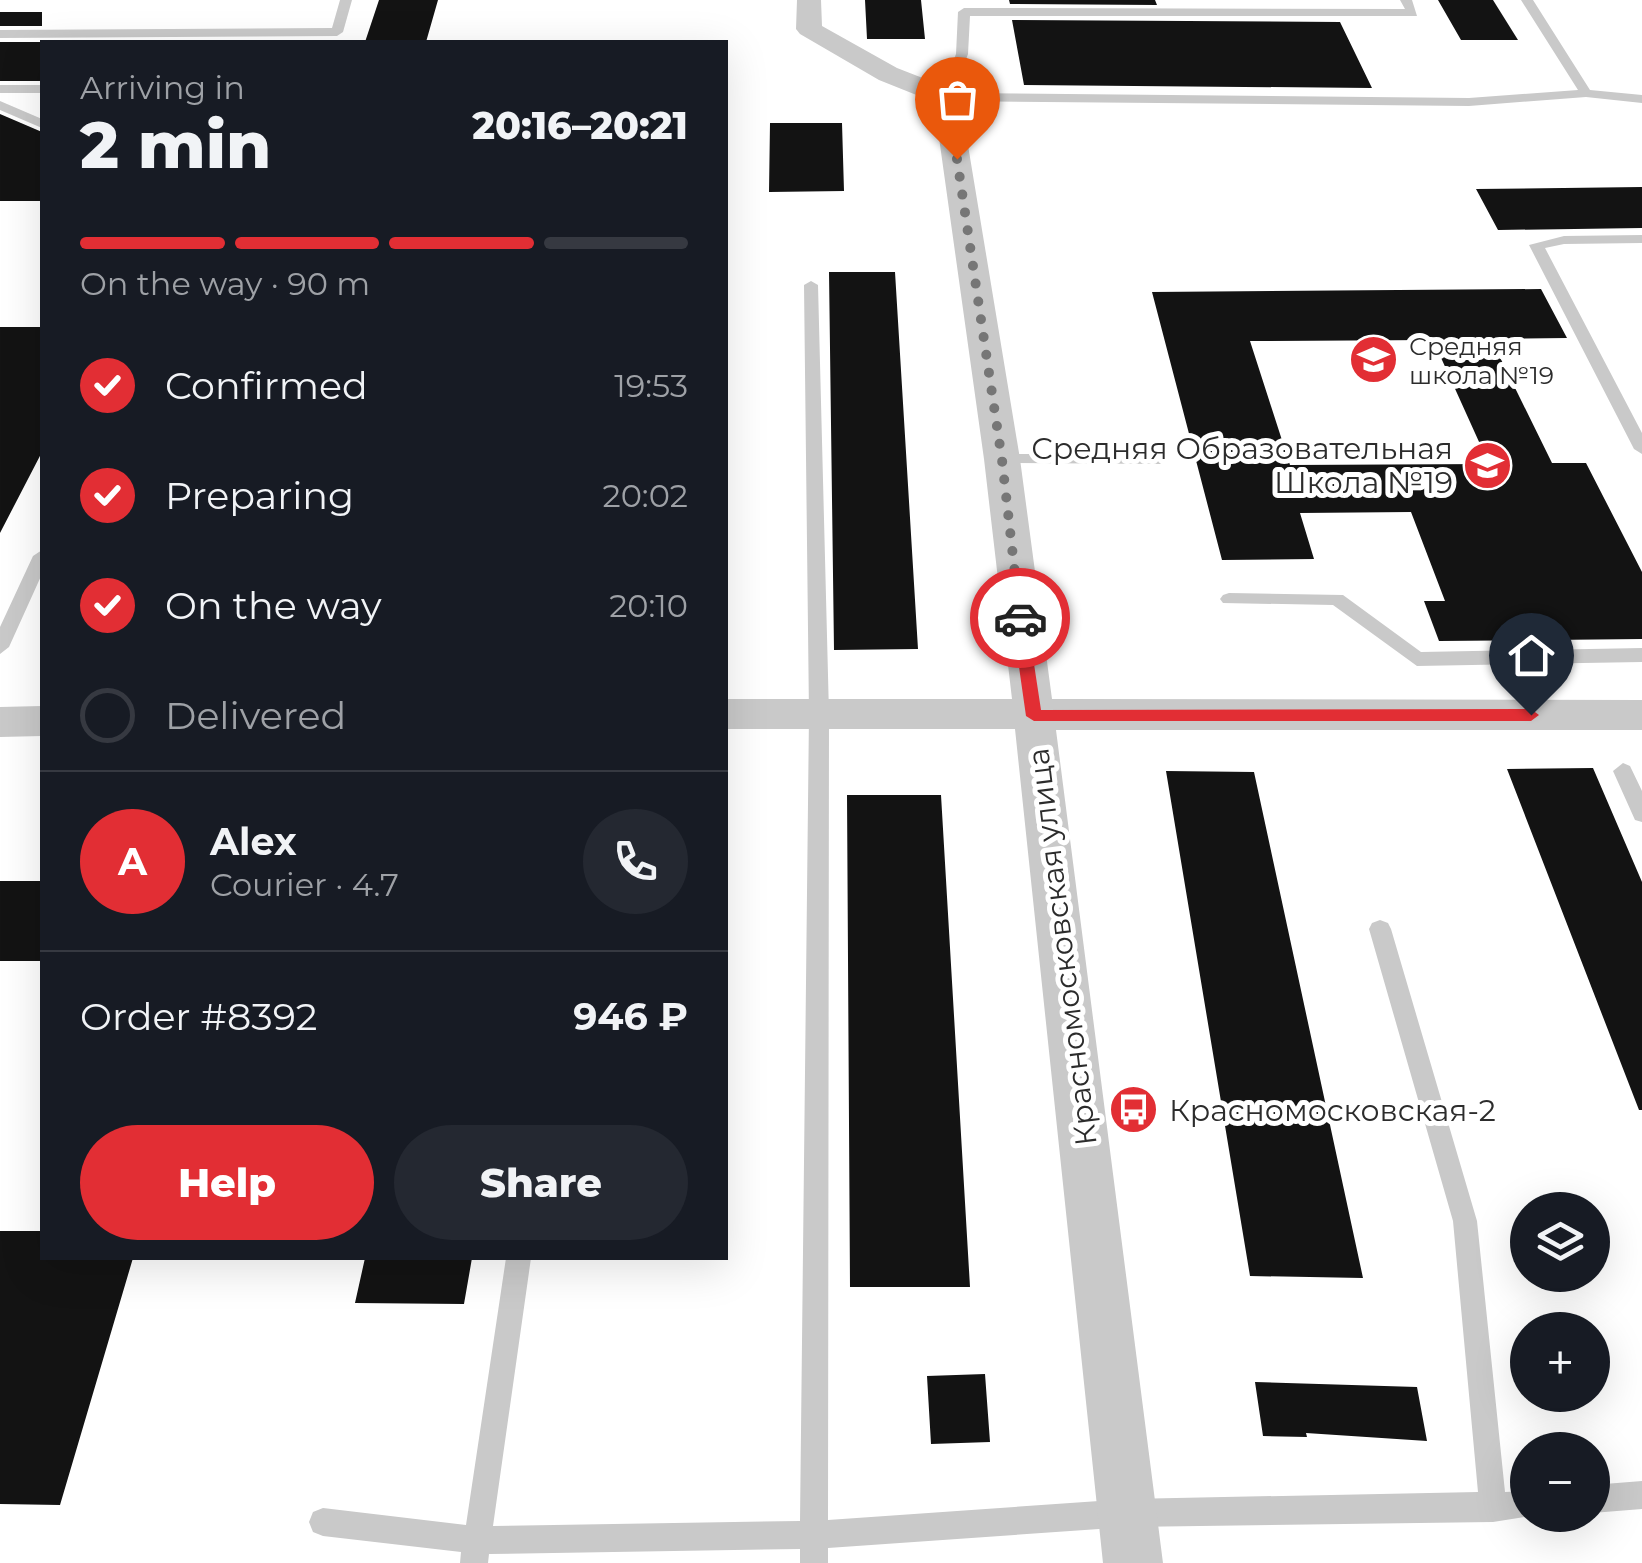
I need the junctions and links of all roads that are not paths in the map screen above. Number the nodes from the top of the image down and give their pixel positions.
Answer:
1 (346, 0) edge
2 (809, 0) edge
3 (1406, 0) edge
4 (1526, 0) edge
5 (963, 6) edge
6 (1191, 6) edge
7 (0, 34) edge
8 (0, 89) edge
9 (40, 89) edge
10 (1586, 93) junction
11 (946, 97) junction
12 (1642, 99) edge
13 (0, 105) edge
14 (40, 123) edge
15 (1642, 239) edge
16 (811, 285) dead end
17 (1642, 449) edge
18 (1160, 459) dead end
19 (1002, 460) junction
20 (40, 560) edge
21 (1229, 599) dead end
22 (0, 647) edge
23 (1642, 655) edge
24 (728, 714) edge
25 (819, 714) junction
26 (1642, 714) edge
27 (1034, 716) junction
28 (40, 721) edge
29 (0, 722) edge
30 (1623, 771) dead end
31 (1642, 814) edge
32 (1380, 929) dead end
33 (518, 1260) edge
34 (1642, 1494) edge
35 (1610, 1497) edge
36 (1510, 1507) edge
37 (1493, 1508) junction
38 (323, 1522) dead end
39 (1130, 1538) edge
40 (814, 1549) edge
41 (476, 1552) edge

1 - 7 lane
2 - 11 street
3 - 6 lane
4 - 10 lane
5 - 6 lane
5 - 11 lane
8 - 9 lane
10 - 11 lane
10 - 12 lane
11 - 19 street, Красномосковская улица
13 - 14 lane
15 - 17 lane
16 - 25 lane
18 - 19 lane
19 - 27 street, Красномосковская улица
20 - 22 lane
21 - 23 lane
24 - 25 street
25 - 27 street
25 - 40 lane
26 - 27 street
27 - 39 street, Красномосковская улица
28 - 29 street
30 - 31 lane
32 - 37 lane
33 - 41 lane
34 - 35 lane
36 - 37 lane
37 - 39 lane
38 - 41 lane
39 - 40 lane
40 - 41 lane

